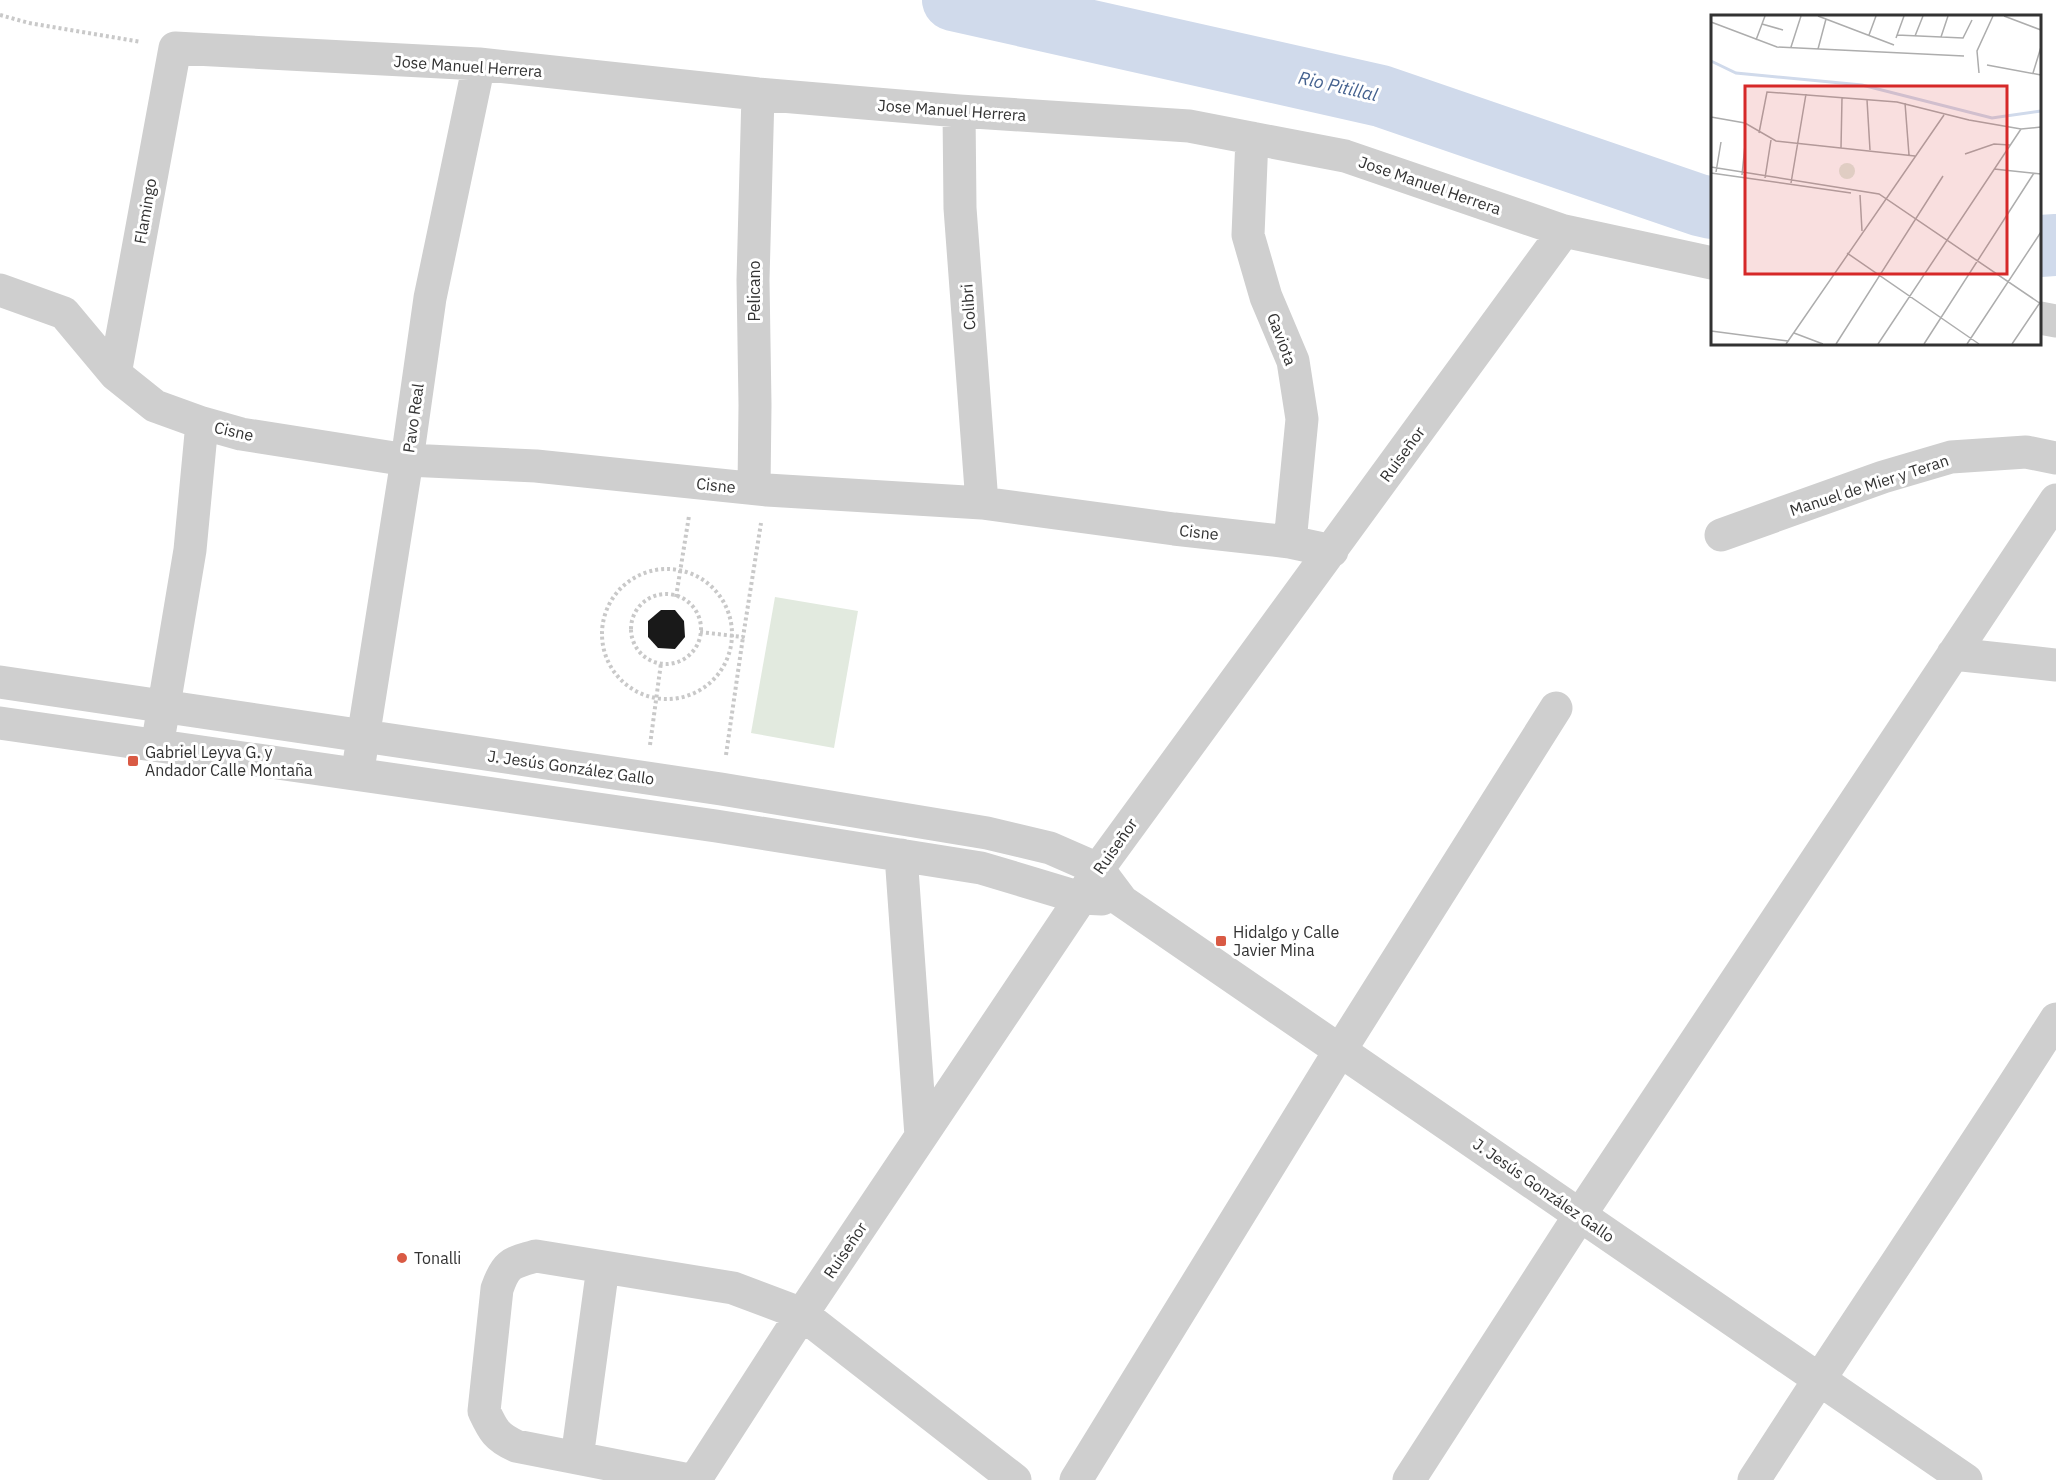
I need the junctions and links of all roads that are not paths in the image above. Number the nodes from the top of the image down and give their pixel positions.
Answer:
1 (175, 48) joint
2 (479, 64) junction
3 (758, 94) junction
4 (958, 111) junction
5 (1252, 138) junction
6 (1564, 231) junction
7 (1711, 263) edge
8 (0, 290) edge
9 (2041, 318) edge
10 (2056, 321) edge
11 (115, 374) junction
12 (202, 423) junction
13 (2056, 458) edge
14 (407, 460) junction
15 (760, 489) junction
16 (2056, 500) edge
17 (982, 503) junction
18 (1721, 535) dead end
19 (1290, 542) junction
20 (1332, 551) junction
21 (1953, 654) junction
22 (2056, 665) edge
23 (0, 682) edge
24 (163, 707) junction
25 (1556, 708) dead end
26 (0, 723) edge
27 (363, 736) junction
28 (157, 746) junction
29 (357, 774) junction
30 (901, 855) junction
31 (1098, 868) junction
32 (1081, 898) junction
33 (1122, 901) junction
34 (2056, 1019) edge
35 (1341, 1049) junction
36 (921, 1136) junction
37 (1580, 1215) junction
38 (603, 1267) junction
39 (802, 1314) junction
40 (1819, 1378) junction
41 (577, 1458) junction
42 (689, 1480) edge
43 (695, 1480) edge
44 (1015, 1480) edge
45 (1076, 1480) edge
46 (1409, 1480) edge
47 (1754, 1480) edge
48 (1966, 1480) edge

1 - 2 street, Jose Manuel Herrera
1 - 11 street, Flamingo
2 - 3 street, Jose Manuel Herrera
2 - 14 street, Pavo Real
3 - 4 street, Jose Manuel Herrera
3 - 15 street, Pelicano
4 - 5 street, Jose Manuel Herrera
4 - 17 street, Colibri
5 - 6 street, Jose Manuel Herrera
5 - 19 street, Gaviota
6 - 7 street, Jose Manuel Herrera
6 - 20 street, Ruiseñor
8 - 11 street, Cisne
9 - 10 street
11 - 12 street, Cisne
12 - 14 street, Cisne
12 - 24 street
13 - 18 street, Manuel de Mier y Teran
14 - 15 street, Cisne
14 - 27 street, Pavo Real
15 - 17 street, Cisne
16 - 21 street
17 - 19 street, Cisne
19 - 20 street, Cisne
20 - 31 street, Ruiseñor
21 - 22 street
21 - 37 street
23 - 24 street, J. Jesús González Gallo
24 - 27 street, J. Jesús González Gallo
24 - 28 street
25 - 35 street
26 - 28 street, J. Jesús González Gallo
27 - 29 street, Pavo Real
27 - 31 street, J. Jesús González Gallo
28 - 29 street, J. Jesús González Gallo
29 - 30 street, J. Jesús González Gallo
30 - 32 street, J. Jesús González Gallo
30 - 36 street
31 - 32 street, Ruiseñor
31 - 33 street, J. Jesús González Gallo
32 - 33 street, J. Jesús González Gallo
32 - 36 street, Ruiseñor
33 - 35 street, J. Jesús González Gallo
34 - 40 street
35 - 37 street, J. Jesús González Gallo
35 - 45 street
36 - 39 street, Ruiseñor
37 - 40 street, J. Jesús González Gallo
37 - 46 street
38 - 39 street
38 - 41 street
38 - 41 street
39 - 43 street, Ruiseñor
39 - 44 street
40 - 47 street
40 - 48 street, J. Jesús González Gallo
41 - 42 street

